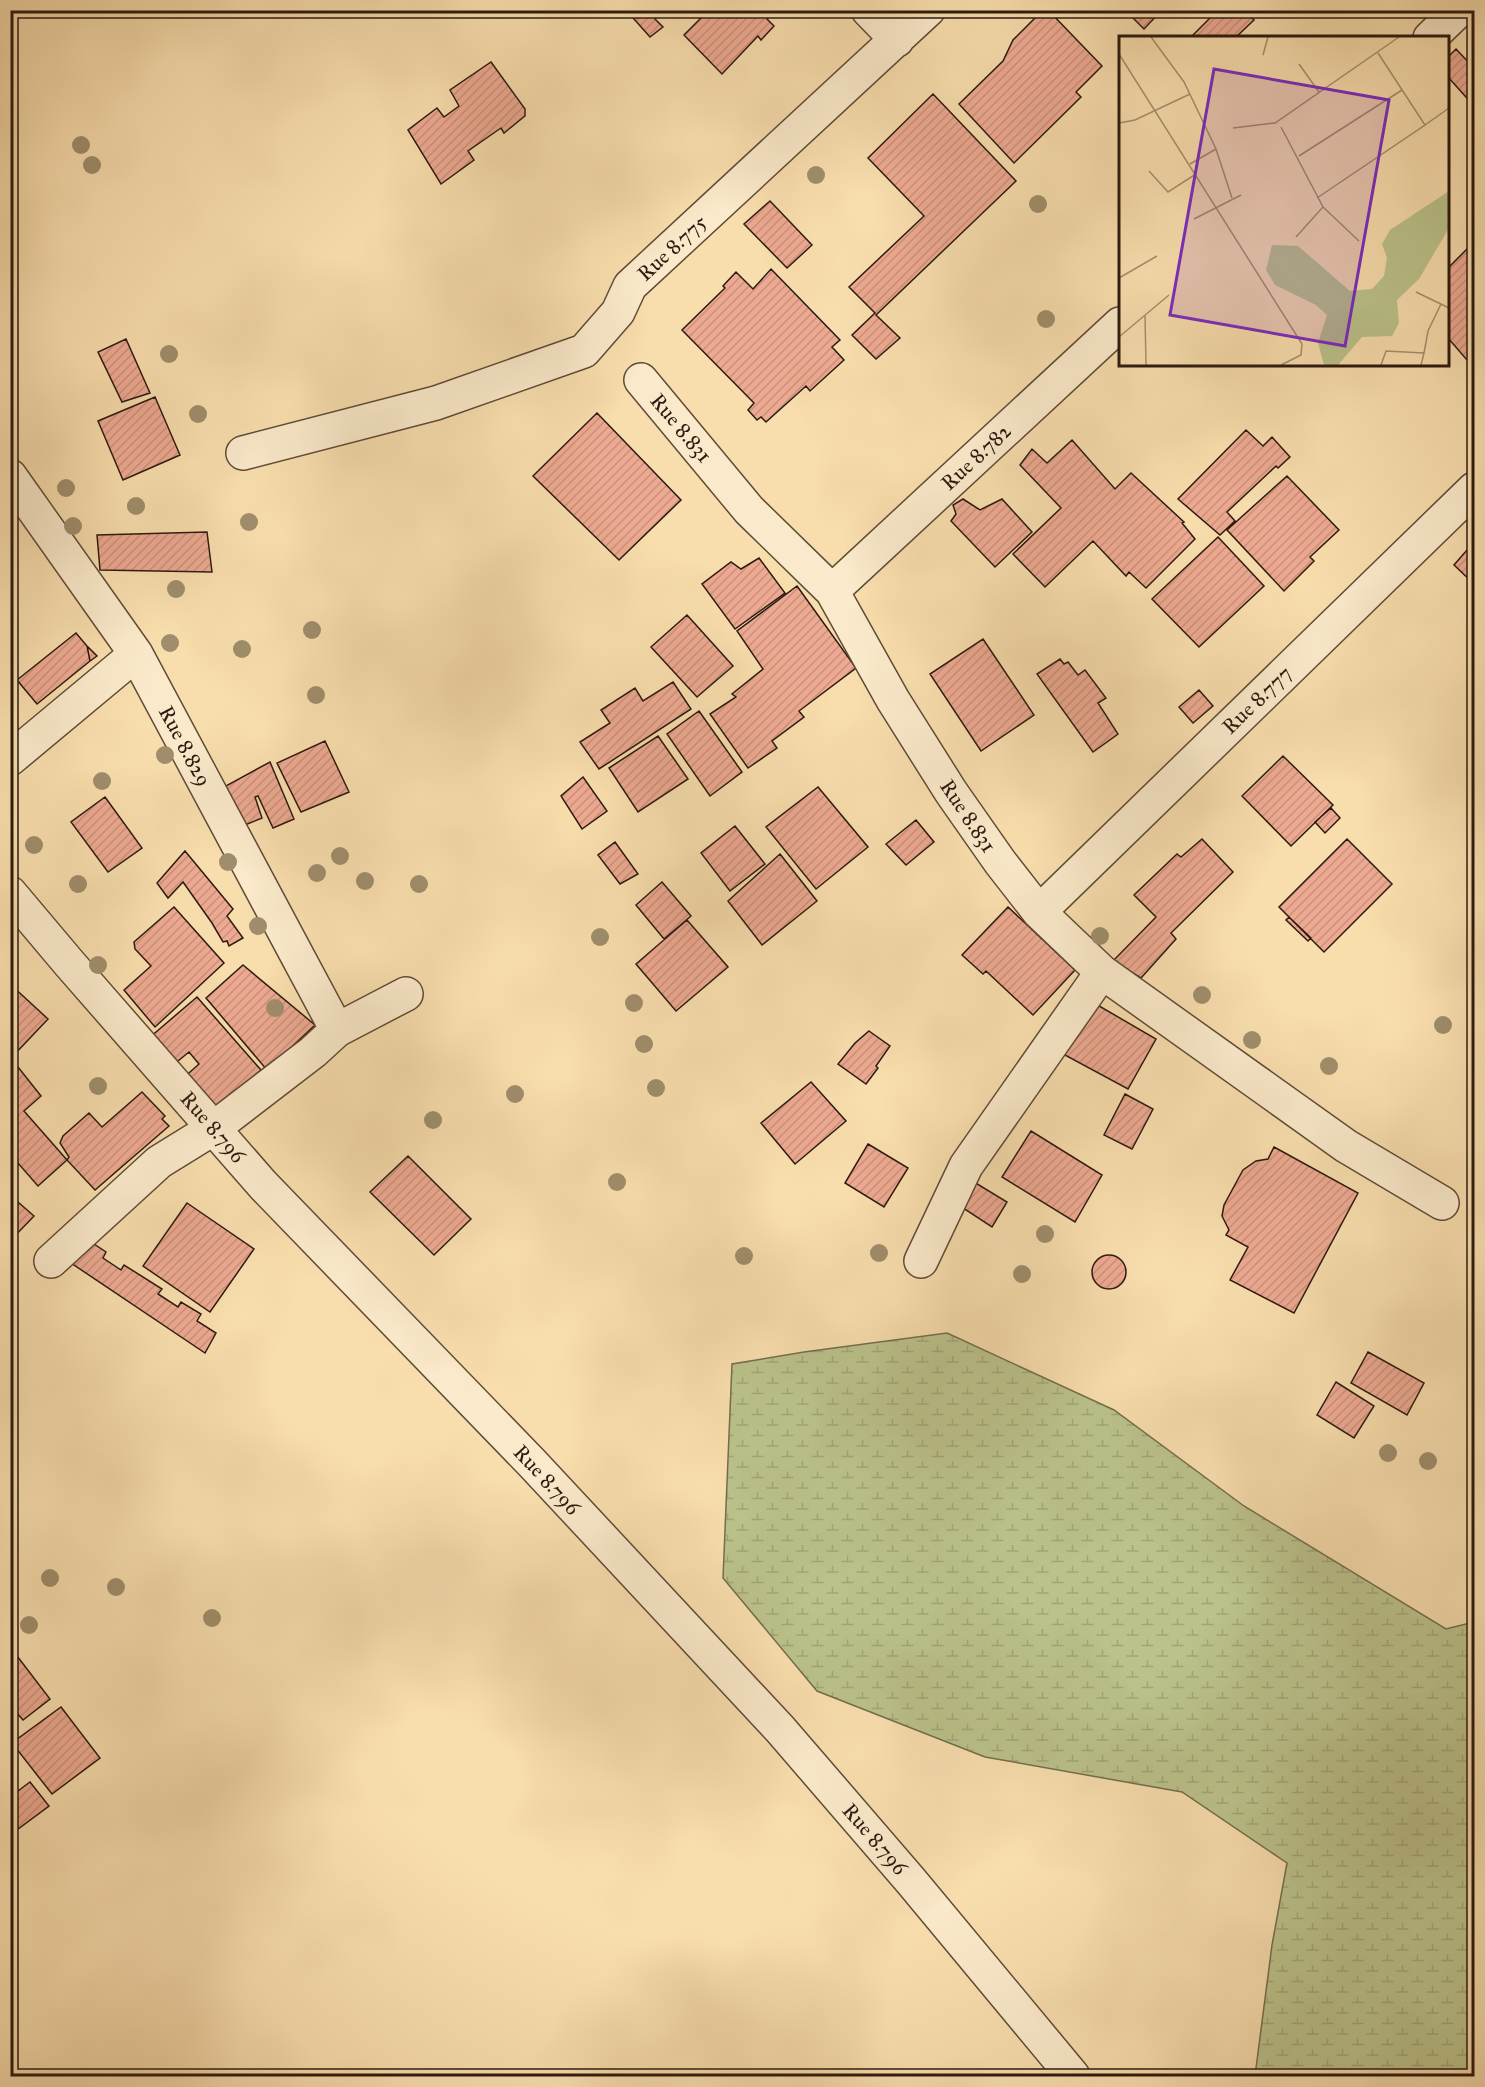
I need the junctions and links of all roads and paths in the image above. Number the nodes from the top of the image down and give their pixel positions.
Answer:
1 (868, 10) edge
2 (928, 10) edge
3 (1459, 10) edge
4 (1432, 36) edge
5 (897, 40) junction
6 (1119, 325) edge
7 (641, 380) dead end
8 (243, 453) dead end
9 (10, 476) edge
10 (1474, 489) edge
11 (832, 591) junction
12 (136, 654) junction
13 (10, 759) edge
14 (10, 893) edge
15 (1039, 912) junction
16 (1102, 972) junction
17 (406, 994) dead end
18 (337, 1030) junction
19 (214, 1128) junction
20 (1442, 1203) dead end
21 (51, 1261) dead end
22 (921, 1261) dead end
23 (1073, 2076) edge

1 - 5 street
2 - 5 street, Rue 8.775
3 - 4 street
5 - 8 street, Rue 8.775
6 - 11 street, Rue 8.782
7 - 11 street, Rue 8.831
9 - 12 street, Rue 8.829
10 - 15 street, Rue 8.777
11 - 15 street, Rue 8.831
12 - 13 street
12 - 18 street, Rue 8.829
14 - 19 street, Rue 8.796
15 - 16 street, Rue 8.831
16 - 20 street, Rue 8.831
16 - 22 street
17 - 18 street
18 - 19 street
19 - 21 street
19 - 23 street, Rue 8.796

